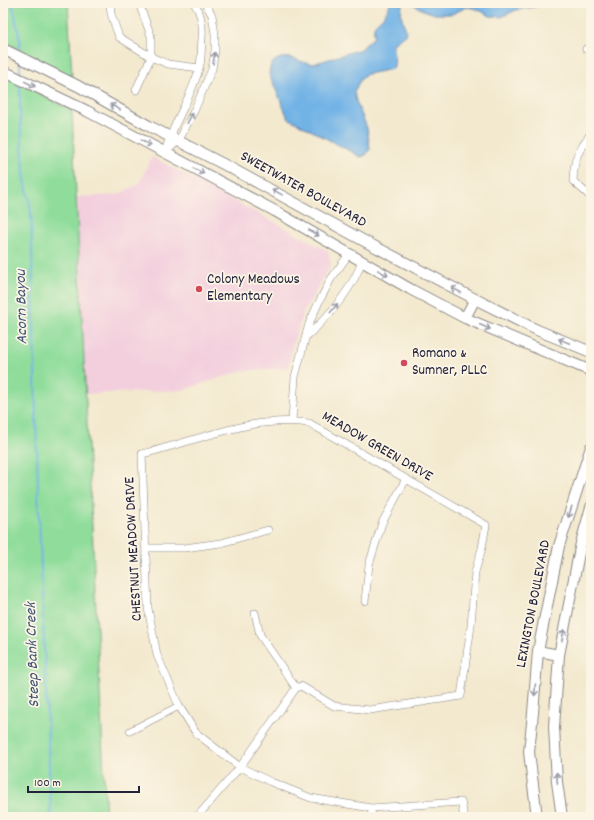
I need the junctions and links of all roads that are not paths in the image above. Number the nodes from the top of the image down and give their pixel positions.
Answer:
1 (110, 3) edge
2 (137, 3) edge
3 (194, 3) edge
4 (205, 3) edge
5 (3, 49) edge
6 (152, 58) junction
7 (199, 68) junction
8 (3, 71) edge
9 (136, 90) dead end
10 (591, 133) edge
11 (174, 138) junction
12 (165, 153) junction
13 (591, 197) edge
14 (364, 241) junction
15 (349, 254) junction
16 (362, 261) junction
17 (474, 299) junction
18 (466, 318) junction
19 (307, 336) junction
20 (591, 352) edge
21 (591, 371) edge
22 (292, 420) junction
23 (591, 447) edge
24 (142, 454) joint
25 (586, 476) edge
26 (406, 480) junction
27 (591, 506) edge
28 (268, 530) dead end
29 (146, 548) junction
30 (365, 601) dead end
31 (255, 613) dead end
32 (538, 651) junction
33 (559, 656) junction
34 (296, 688) junction
35 (179, 706) junction
36 (130, 732) dead end
37 (240, 766) junction
38 (371, 808) junction
39 (198, 817) edge
40 (372, 817) edge
41 (464, 817) edge
42 (537, 817) edge
43 (562, 817) edge

1 - 6 street
2 - 6 street
3 - 7 street
11 -> 4 street
11 -> 5 main road, SWEETWATER BOULEVARD
6 - 7 street
6 - 9 street
7 - 11 street
8 -> 12 main road
10 - 13 street
11 - 12 street
14 -> 11 main road, SWEETWATER BOULEVARD
12 -> 15 main road
14 - 15 main road
14 - 16 main road
17 -> 14 main road, SWEETWATER BOULEVARD
15 - 16 main road
15 - 19 street
16 -> 18 main road
19 -> 16 street
17 - 18 main road
20 -> 17 main road, SWEETWATER BOULEVARD
18 -> 21 main road
19 - 22 street
22 - 24 street, MEADOW GREEN DRIVE
22 - 26 street, MEADOW GREEN DRIVE
23 - 25 main road, LEXINGTON BOULEVARD
24 - 29 street, CHESTNUT MEADOW DRIVE
25 -> 32 main road, LEXINGTON BOULEVARD
26 - 30 street
26 - 34 street, MEADOW GREEN DRIVE
33 -> 27 main road
28 - 29 street
29 - 35 street, CHESTNUT MEADOW DRIVE
31 - 34 street
32 - 33 main road
32 -> 42 main road, LEXINGTON BOULEVARD
43 -> 33 main road
34 - 37 street
35 - 36 street
35 - 37 street, CHESTNUT MEADOW DRIVE
37 - 38 street, CHESTNUT MEADOW DRIVE
37 - 39 street
38 - 40 street
38 - 41 street, CHESTNUT MEADOW DRIVE

